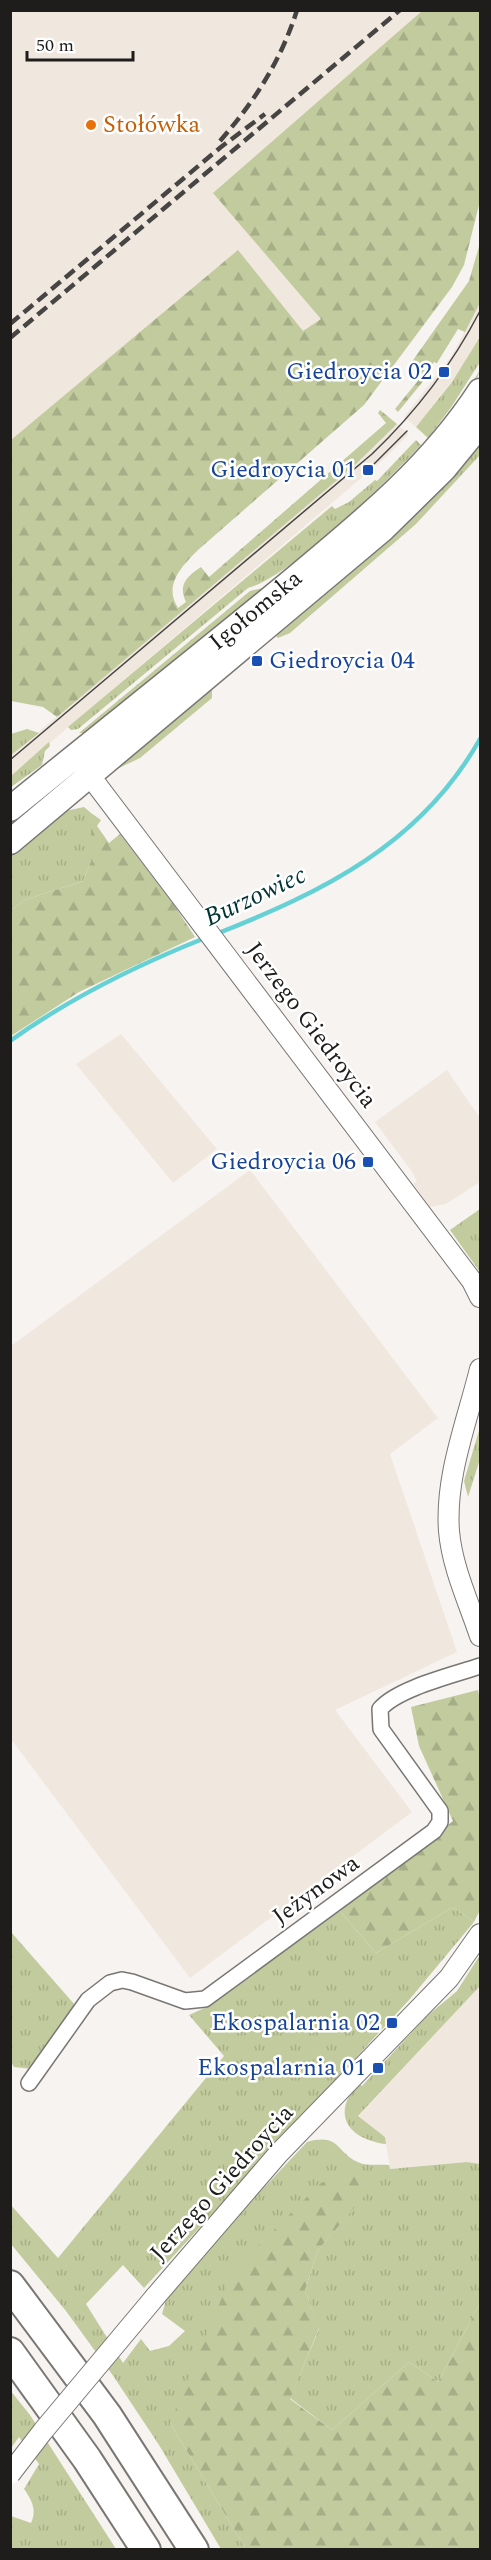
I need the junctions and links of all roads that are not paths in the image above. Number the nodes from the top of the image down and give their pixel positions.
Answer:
1 (480, 391) edge
2 (480, 425) edge
3 (83, 766) junction
4 (10, 809) edge
5 (10, 842) edge
6 (480, 1297) edge
7 (480, 1369) edge
8 (480, 1636) edge
9 (480, 1666) edge
10 (480, 1934) edge
11 (29, 2083) dead end
12 (10, 2285) edge
13 (10, 2352) edge
14 (10, 2474) edge
15 (146, 2550) edge
16 (194, 2550) edge

1 - 3 main road, Igołomska
2 - 3 main road, Igołomska
3 - 4 main road, Igołomska
3 - 5 main road, Igołomska
3 - 6 street, Jerzego Giedroycia
7 - 8 street
9 - 11 street, Jeżynowa
10 - 14 street, Jerzego Giedroycia, bridge
12 - 16 highway
13 - 15 highway

